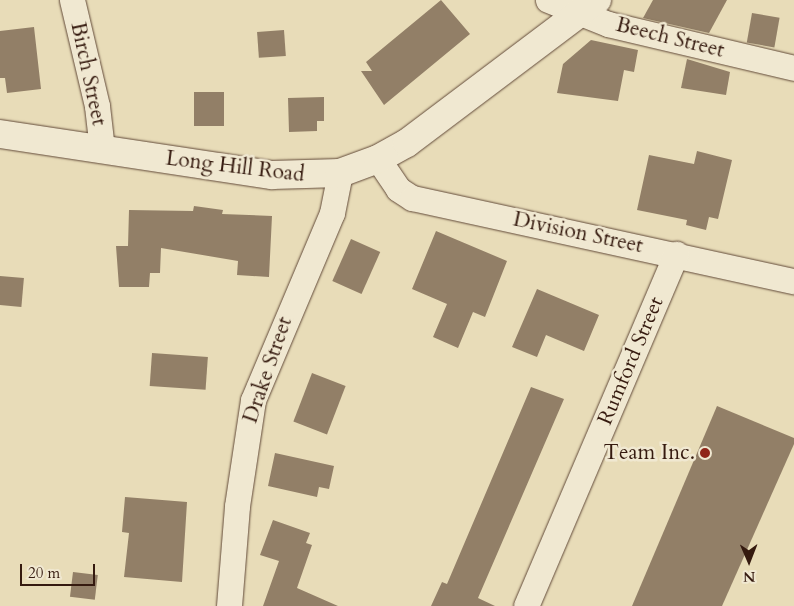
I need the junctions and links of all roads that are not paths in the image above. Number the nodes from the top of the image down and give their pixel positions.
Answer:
1 (72, 0) edge
2 (548, 0) edge
3 (589, 7) edge
4 (794, 68) edge
5 (0, 134) edge
6 (102, 149) junction
7 (378, 160) junction
8 (340, 173) junction
9 (676, 254) junction
10 (794, 281) edge
11 (229, 606) edge
12 (526, 606) edge

1 - 6 street, Birch Street
2 - 3 street, Beech Street
3 - 4 street, Beech Street
3 - 7 main road, Long Hill Road
5 - 6 main road, Long Hill Road
6 - 8 main road, Long Hill Road
7 - 8 main road, Long Hill Road
7 - 9 street, Division Street
8 - 11 street, Drake Street
9 - 10 street, Division Street
9 - 12 street, Rumford Street

